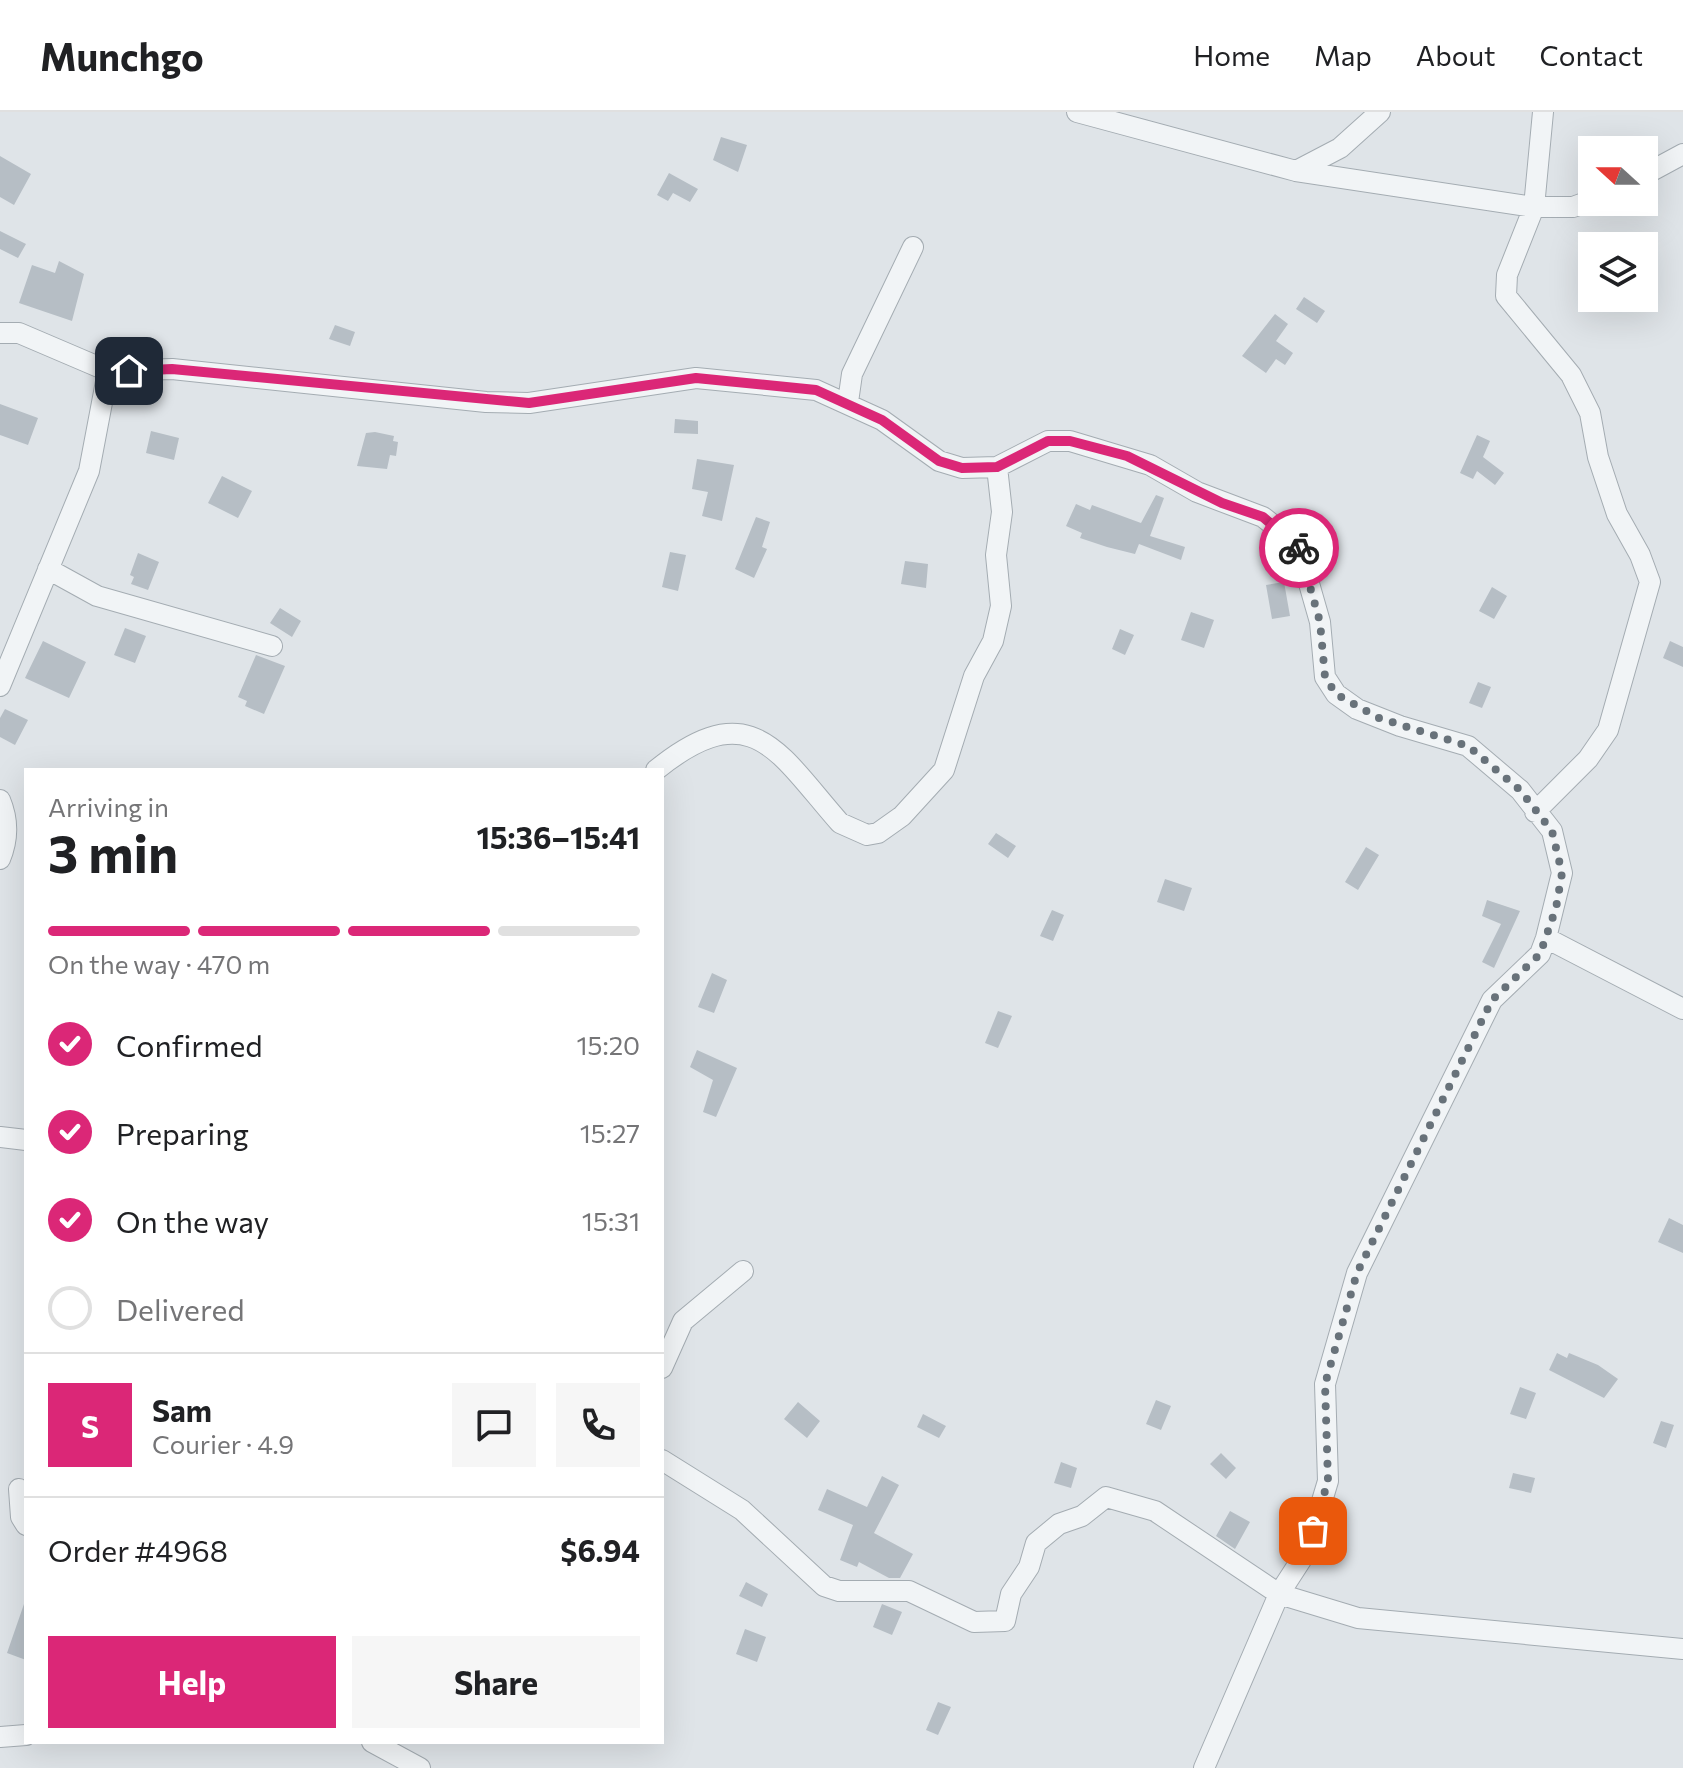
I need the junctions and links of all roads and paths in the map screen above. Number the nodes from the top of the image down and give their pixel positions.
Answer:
1 (1077, 112) edge
2 (1380, 112) edge
3 (1543, 112) edge
4 (1683, 154) edge
5 (1658, 167) edge
6 (1296, 171) junction
7 (1578, 205) edge
8 (1534, 207) junction
9 (913, 247) dead end
10 (0, 333) edge
11 (108, 371) junction
12 (848, 402) junction
13 (997, 467) junction
14 (48, 569) junction
15 (272, 646) dead end
16 (0, 686) edge
17 (658, 768) edge
18 (0, 800) edge
19 (1535, 812) junction
20 (0, 859) edge
21 (1546, 938) junction
22 (1683, 1009) edge
23 (0, 1137) edge
24 (24, 1140) edge
25 (743, 1271) dead end
26 (664, 1364) edge
27 (664, 1461) edge
28 (19, 1489) dead end
29 (24, 1522) edge
30 (1279, 1594) junction
31 (1683, 1649) edge
32 (24, 1735) edge
33 (0, 1737) edge
34 (376, 1744) edge
35 (420, 1768) edge
36 (1204, 1768) edge

1 - 6 street
2 - 6 street
3 - 8 street
4 - 5 street
6 - 8 street
7 - 8 street
8 - 19 street
9 - 12 street
10 - 11 street
11 - 12 street
11 - 14 street
12 - 13 street
13 - 17 street
13 - 19 street
14 - 15 street
14 - 16 street
18 - 20 street
19 - 21 street
21 - 22 street
21 - 30 street
23 - 24 street
25 - 26 street
27 - 30 street
28 - 29 street
30 - 31 street
30 - 36 street
32 - 33 street
34 - 35 street

